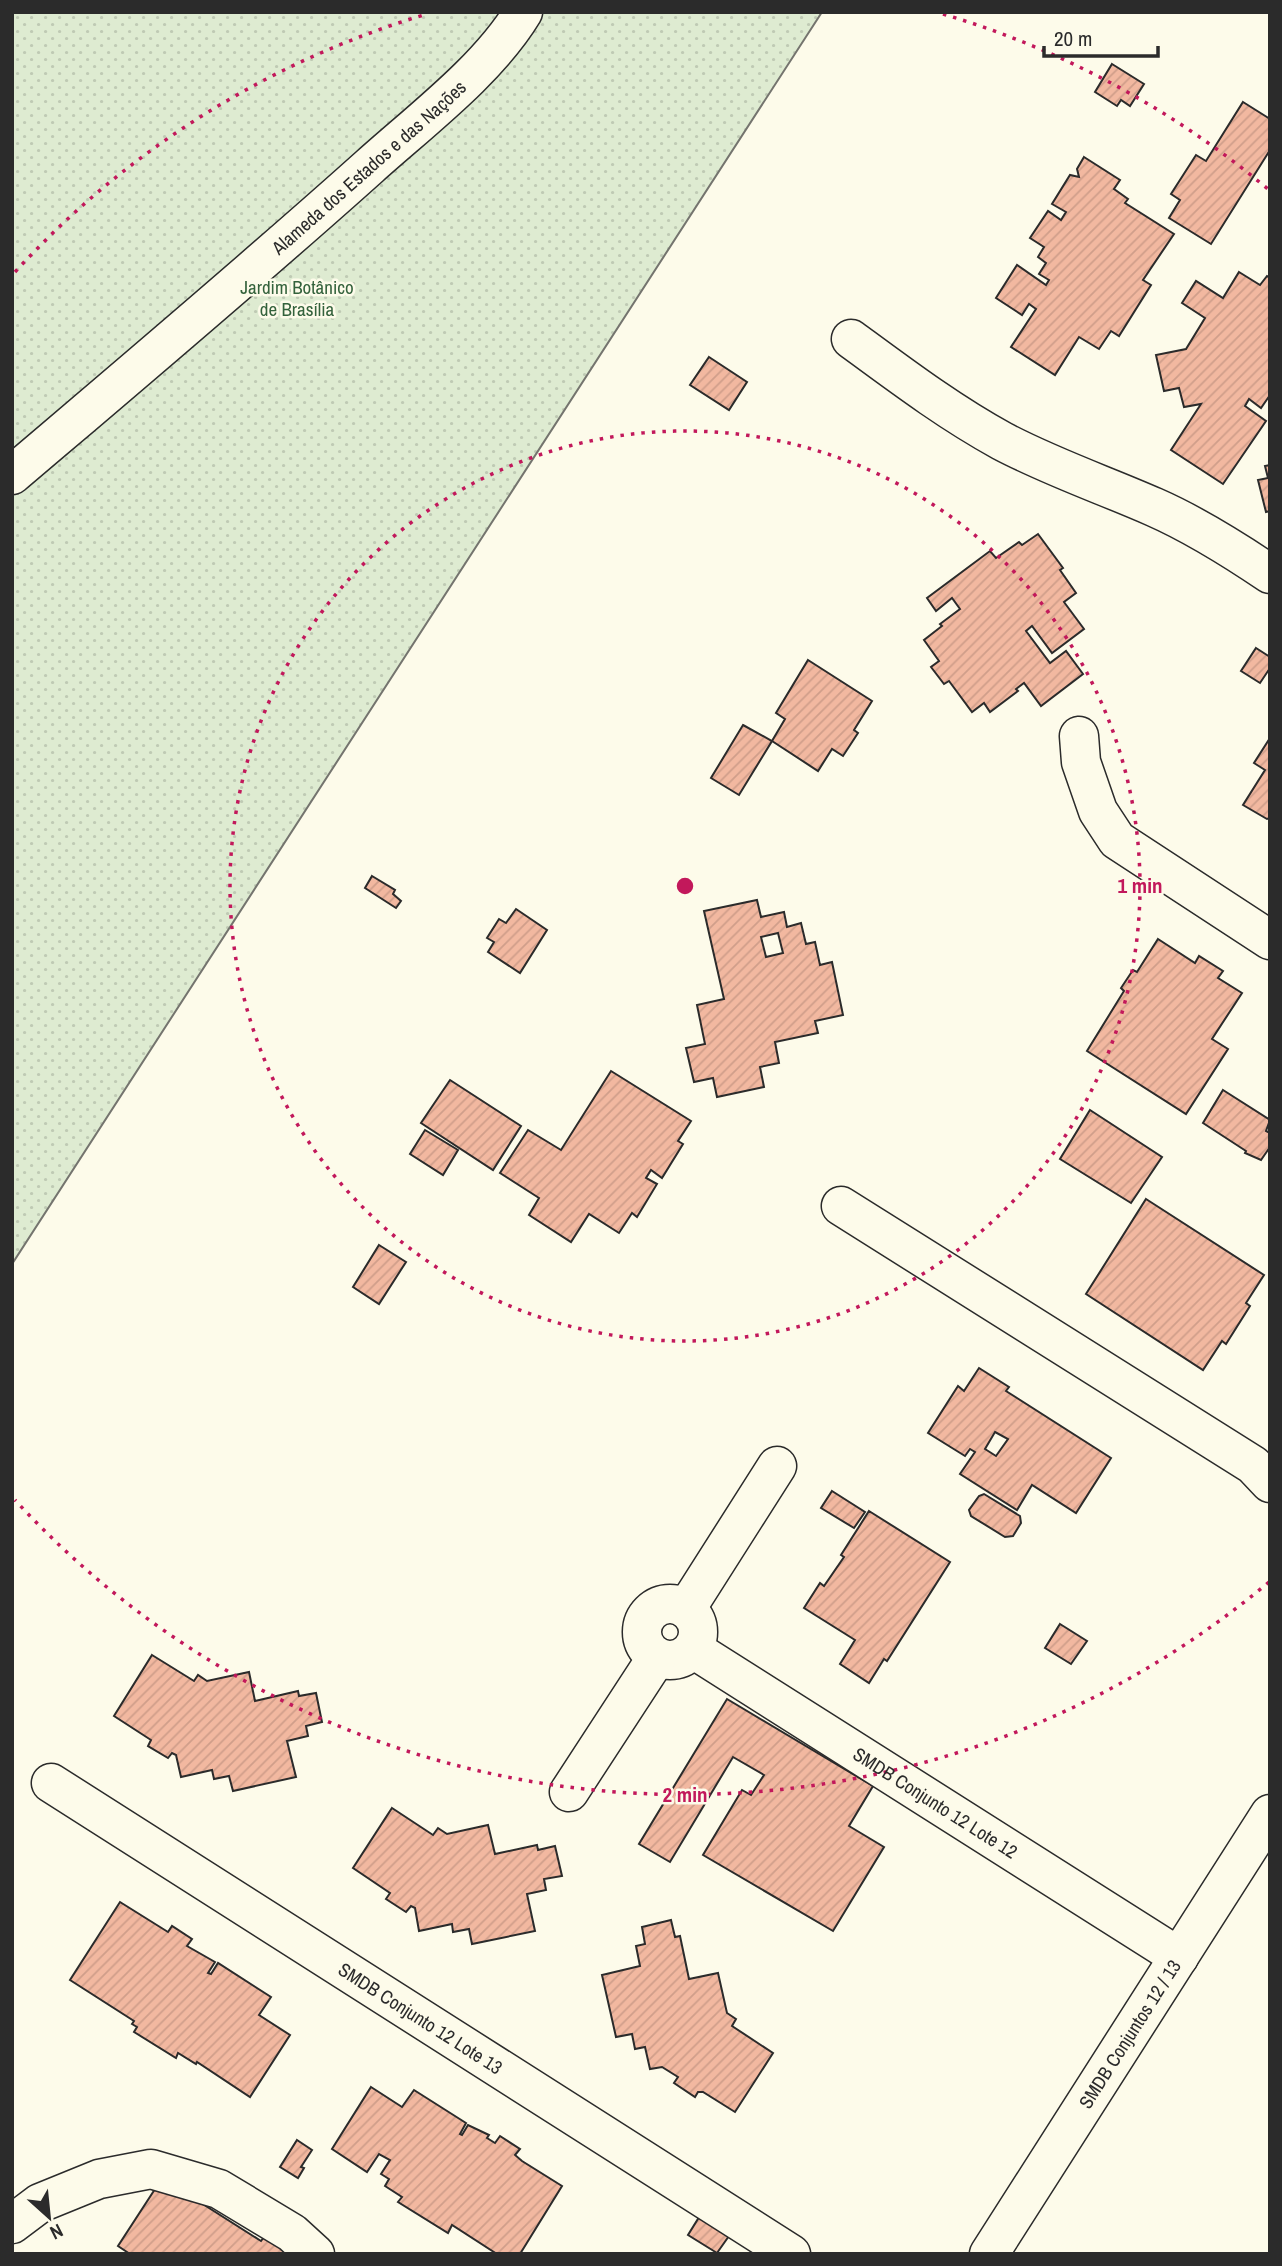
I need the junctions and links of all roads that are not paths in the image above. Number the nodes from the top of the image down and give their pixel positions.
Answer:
1 (523, 12) edge
2 (851, 339) dead end
3 (12, 475) edge
4 (1270, 574) edge
5 (1079, 736) dead end
6 (1270, 940) edge
7 (841, 1206) dead end
8 (776, 1466) dead end
9 (1270, 1483) edge
10 (686, 1609) junction
11 (675, 1653) junction
12 (51, 1783) dead end
13 (569, 1792) dead end
14 (1270, 1814) edge
15 (1179, 1957) junction
16 (12, 2224) edge
17 (315, 2254) edge
18 (790, 2254) edge
19 (989, 2254) edge

1 - 3 street, Alameda dos Estados e das Nações
2 - 4 street
5 - 6 street
7 - 9 street
8 - 10 street
10 - 11 street
10 - 11 street
11 - 13 street
11 - 15 street, SMDB Conjunto 12 Lote 12
12 - 18 street, SMDB Conjunto 12 Lote 13
14 - 15 street, SMDB Conjuntos 12 / 13
15 - 19 street, SMDB Conjuntos 12 / 13
16 - 17 street

